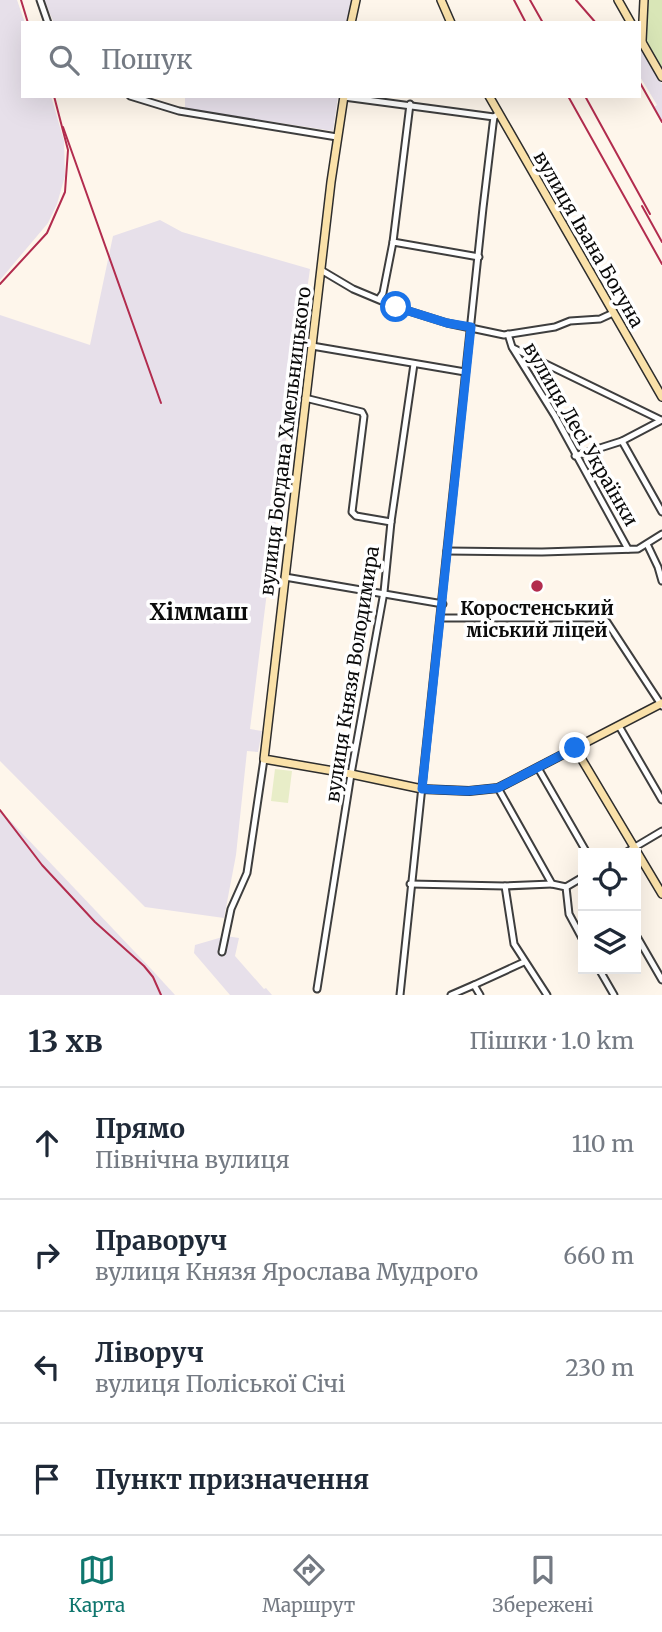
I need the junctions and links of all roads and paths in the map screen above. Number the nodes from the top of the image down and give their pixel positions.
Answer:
1 (40, 0) edge
2 (356, 0) edge
3 (441, 0) edge
4 (618, 0) edge
5 (644, 0) edge
6 (47, 21) edge
7 (351, 21) edge
8 (450, 21) edge
9 (630, 21) edge
10 (641, 40) edge
11 (662, 78) edge
12 (137, 98) edge
13 (344, 98) edge
14 (360, 98) edge
15 (490, 98) edge
16 (410, 104) junction
17 (496, 115) junction
18 (337, 137) junction
19 (393, 243) junction
20 (479, 257) junction
21 (321, 270) junction
22 (379, 299) junction
23 (613, 313) junction
24 (471, 327) junction
25 (508, 334) junction
26 (312, 346) junction
27 (513, 347) junction
28 (414, 364) junction
29 (465, 372) junction
30 (662, 397) edge
31 (305, 398) junction
32 (662, 420) edge
33 (622, 441) junction
34 (575, 456) junction
35 (662, 512) edge
36 (391, 522) junction
37 (662, 534) edge
38 (647, 544) junction
39 (628, 549) junction
40 (447, 551) junction
41 (285, 577) junction
42 (662, 582) edge
43 (384, 592) junction
44 (443, 604) junction
45 (441, 618) junction
46 (662, 704) edge
47 (619, 726) junction
48 (575, 748) junction
49 (264, 759) junction
50 (538, 768) junction
51 (351, 774) junction
52 (498, 788) junction
53 (422, 789) junction
54 (662, 800) edge
55 (662, 831) edge
56 (635, 847) junction
57 (584, 848) edge
58 (578, 880) edge
59 (410, 884) junction
60 (552, 884) junction
61 (505, 886) junction
62 (566, 887) junction
63 (662, 894) edge
64 (578, 931) edge
65 (641, 943) edge
66 (222, 952) dead end
67 (524, 961) junction
68 (602, 974) edge
69 (662, 979) edge
70 (474, 985) junction
71 (317, 989) dead end
72 (400, 995) edge
73 (451, 995) edge
74 (480, 995) edge
75 (547, 995) edge
76 (614, 995) edge

1 - 6 street
2 - 7 street
3 - 8 street
4 - 9 street
5 - 10 street
10 - 11 street
12 - 18 street
13 - 18 street, вулиця Богдана Хмельницького
14 - 16 street
15 - 17 street, вулиця Івана Богуна
16 - 17 street
16 - 19 street
17 - 20 street
17 - 23 street, вулиця Івана Богуна
18 - 21 street, вулиця Богдана Хмельницького
19 - 20 street
19 - 22 street
20 - 24 street
21 - 22 street
21 - 26 street, вулиця Богдана Хмельницького
22 - 24 street
23 - 25 street
23 - 30 street, вулиця Івана Богуна
24 - 25 street
24 - 29 street
25 - 27 street, вулиця Лесі Українки
26 - 28 street
26 - 31 street, вулиця Богдана Хмельницького
27 - 32 street
27 - 34 street, вулиця Лесі Українки
28 - 29 street
28 - 36 street, вулиця Князя Володимира
29 - 40 street
31 - 36 street
31 - 41 street, вулиця Богдана Хмельницького
32 - 33 street
33 - 34 street
33 - 35 street
34 - 39 street, вулиця Лесі Українки
36 - 43 street, вулиця Князя Володимира
37 - 38 street
38 - 39 street
38 - 42 street
39 - 40 street
40 - 44 street
41 - 43 street
41 - 49 street, вулиця Богдана Хмельницького
43 - 44 street
43 - 51 street, вулиця Князя Володимира
44 - 45 street
45 - 46 street
45 - 53 street
46 - 47 street
47 - 48 street
47 - 54 street
48 - 50 street
48 - 56 street
49 - 51 street
49 - 66 street, вулиця Богдана Хмельницького
50 - 52 street
50 - 57 street
51 - 53 street
51 - 71 street, вулиця Князя Володимира
52 - 53 street
52 - 60 street
53 - 59 street
55 - 56 street
56 - 63 street
58 - 62 street
59 - 61 street
59 - 72 street
60 - 61 street
60 - 62 street
61 - 67 street
62 - 64 street
65 - 69 street
67 - 70 street
67 - 75 street
68 - 76 street
70 - 73 street
70 - 74 street

